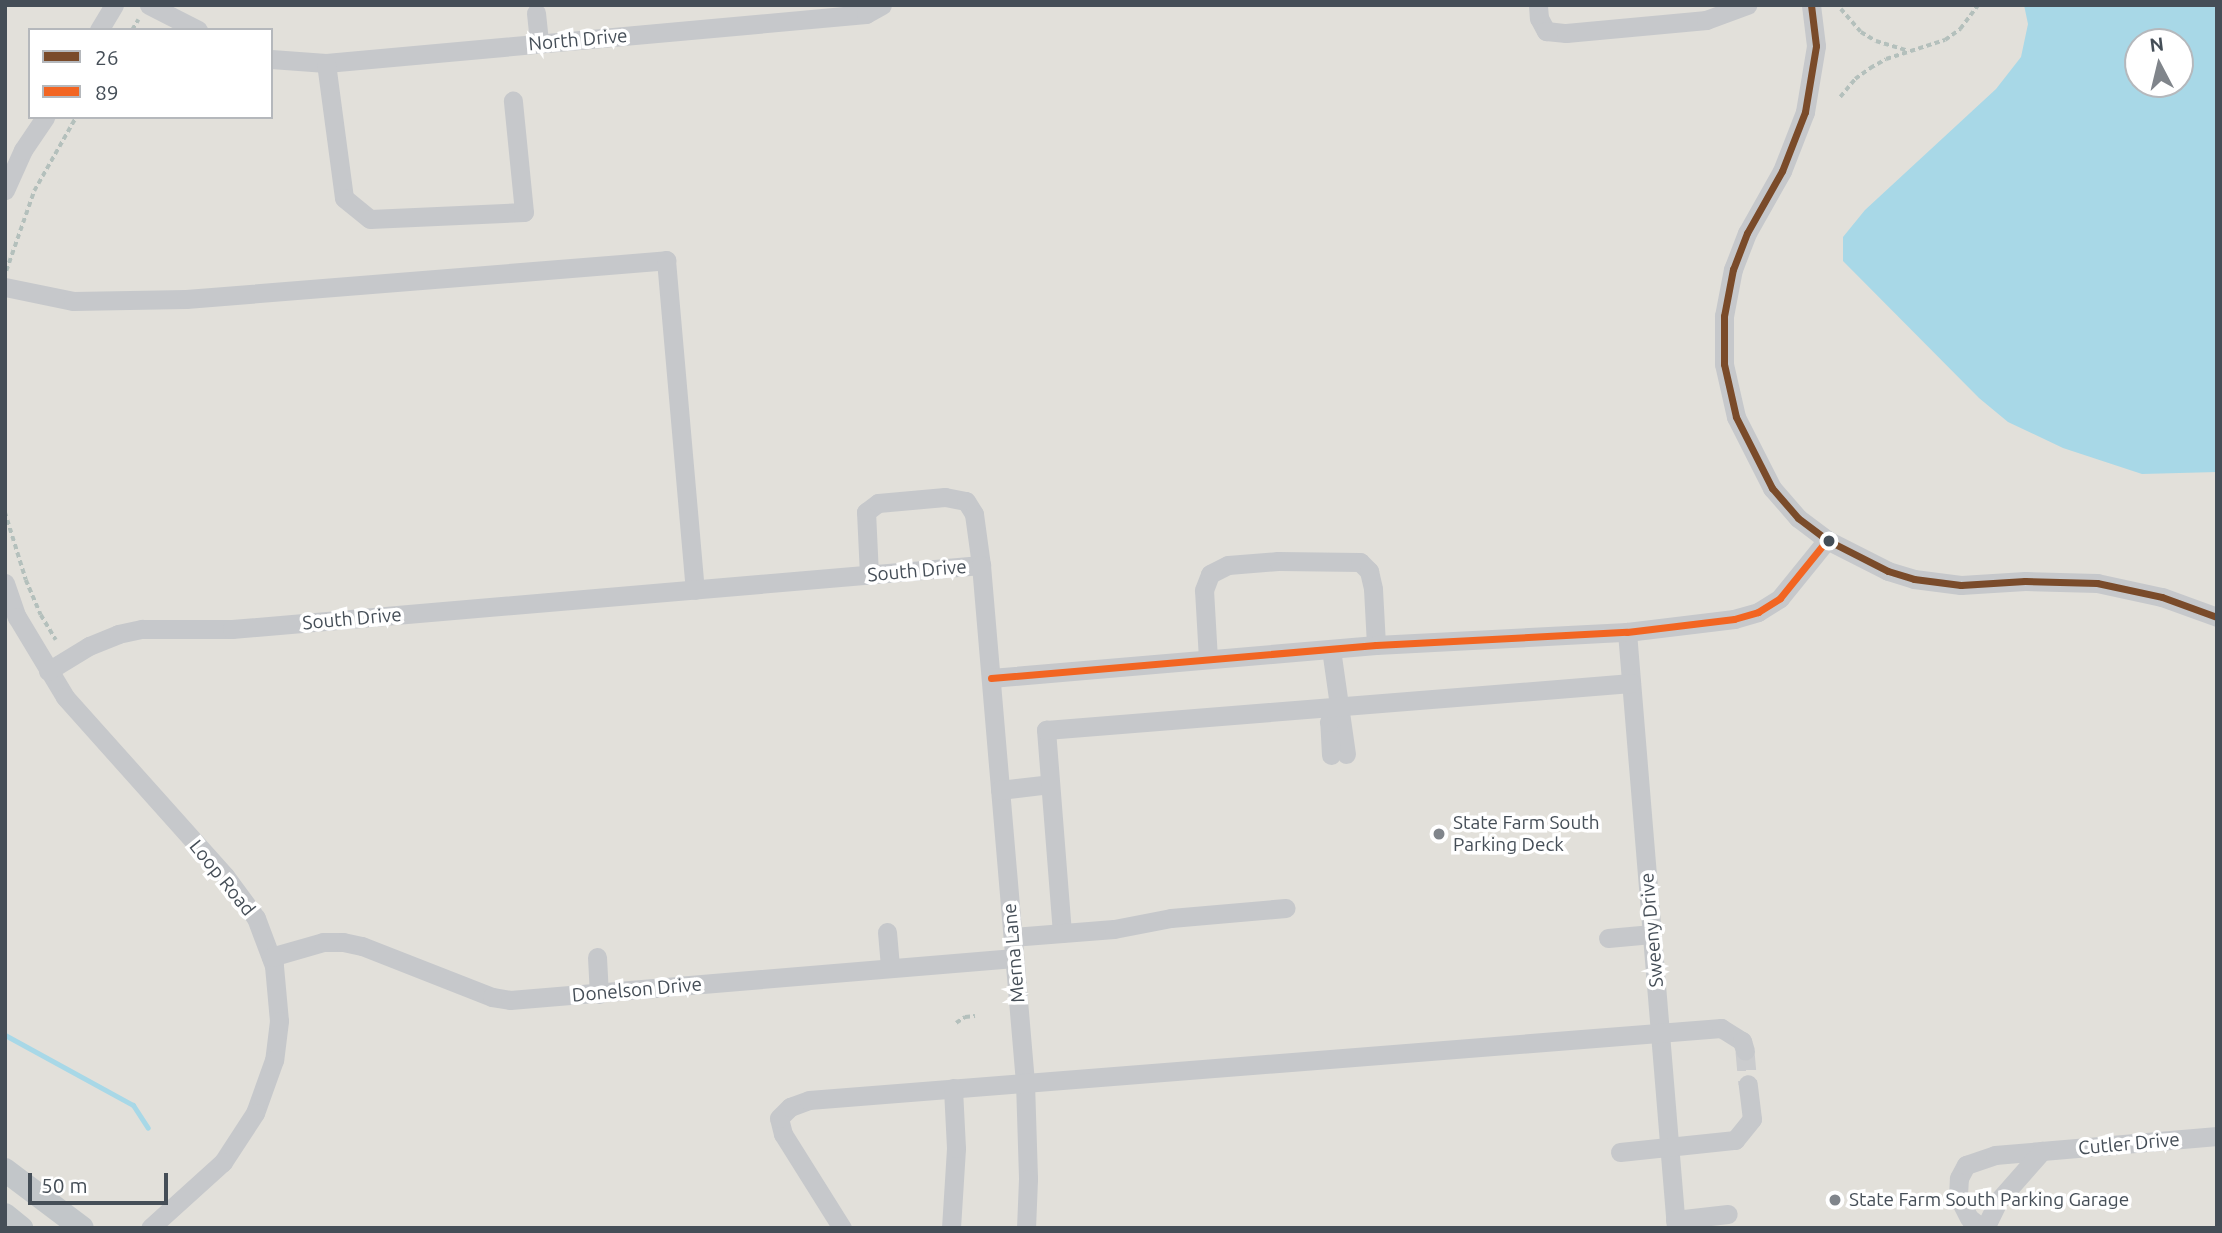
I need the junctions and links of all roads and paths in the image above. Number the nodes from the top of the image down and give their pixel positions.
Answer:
1 (114, 5) edge
2 (149, 5) edge
3 (882, 5) edge
4 (1538, 5) edge
5 (1746, 5) edge
6 (1811, 5) edge
7 (1978, 5) edge
8 (1841, 9) dead end
9 (536, 13) dead end
10 (100, 28) edge
11 (194, 28) edge
12 (539, 43) junction
13 (1910, 51) junction
14 (273, 60) edge
15 (326, 63) junction
16 (1840, 97) dead end
17 (513, 101) dead end
18 (44, 119) edge
19 (75, 119) edge
20 (5, 190) edge
21 (5, 273) edge
22 (5, 287) edge
23 (5, 512) edge
24 (1827, 540) junction
25 (981, 565) junction
26 (869, 575) junction
27 (5, 583) edge
28 (695, 590) junction
29 (2217, 617) edge
30 (1627, 632) junction
31 (56, 640) dead end
32 (1376, 645) junction
33 (1331, 649) junction
34 (1209, 659) junction
35 (48, 671) junction
36 (991, 678) junction
37 (1631, 683) junction
38 (1337, 707) junction
39 (1339, 754) dead end
40 (1050, 784) junction
41 (1000, 790) junction
42 (1286, 908) dead end
43 (887, 932) dead end
44 (1062, 933) junction
45 (1652, 934) junction
46 (1013, 937) junction
47 (1608, 938) dead end
48 (271, 957) junction
49 (597, 957) dead end
50 (1014, 958) junction
51 (890, 968) junction
52 (599, 994) junction
53 (975, 1016) dead end
54 (956, 1023) dead end
55 (1661, 1034) junction
56 (1745, 1051) tunnel mouth
57 (1025, 1082) junction
58 (1748, 1084) tunnel mouth
59 (953, 1088) junction
60 (2217, 1136) edge
61 (1670, 1147) junction
62 (2042, 1151) junction
63 (1620, 1152) dead end
64 (5, 1170) edge
65 (1728, 1214) dead end
66 (5, 1215) edge
67 (1676, 1224) edge
68 (21, 1228) edge
69 (82, 1228) edge
70 (150, 1228) edge
71 (842, 1228) edge
72 (951, 1228) edge
73 (1026, 1228) edge
74 (1984, 1228) edge

1 - 10 street
2 - 11 street
3 - 12 street, North Drive
4 - 5 street
6 - 24 street
7 - 13 path
8 - 13 path
9 - 12 street
12 - 15 street, North Drive
13 - 16 path
14 - 15 street, North Drive
15 - 17 street
18 - 20 street
19 - 21 path
22 - 28 street
23 - 31 path
24 - 29 street
24 - 30 street
25 - 26 street, South Drive
25 - 26 street
25 - 36 street, South Drive
26 - 28 street, South Drive
27 - 35 street, Loop Road
28 - 35 street, South Drive
30 - 32 street
30 - 37 street, Sweeny Drive
32 - 33 street
32 - 34 street
33 - 34 street
33 - 38 street
34 - 36 street
35 - 48 street, Loop Road
36 - 41 street, Merna Lane
37 - 38 street
37 - 45 street, Sweeny Drive
38 - 39 street
38 - 40 street
40 - 41 street
40 - 44 street
41 - 46 street, Merna Lane
42 - 44 street
43 - 51 street
44 - 46 street
45 - 47 street
45 - 55 street, Sweeny Drive
46 - 50 street, Merna Lane
48 - 52 street, Donelson Drive
48 - 70 street, Loop Road
49 - 52 street
50 - 51 street, Donelson Drive
50 - 57 street, Merna Lane
51 - 52 street, Donelson Drive
53 - 54 path
55 - 56 street
55 - 57 street
55 - 61 street, Sweeny Drive
57 - 59 street
57 - 73 street, Merna Lane
58 - 61 street
59 - 71 street
59 - 72 street
60 - 62 street, Cutler Drive
61 - 63 street
61 - 67 street, Sweeny Drive
62 - 74 street
62 - 74 street, Cutler Drive
64 - 69 main road
65 - 67 street
66 - 68 main road

